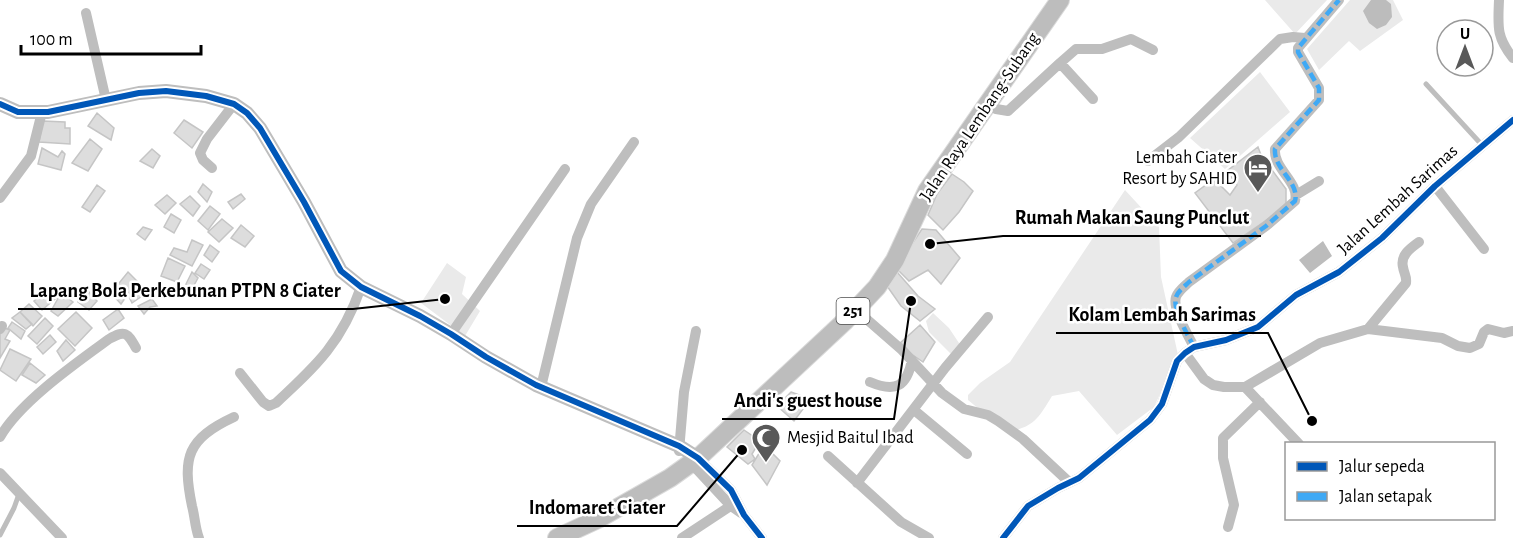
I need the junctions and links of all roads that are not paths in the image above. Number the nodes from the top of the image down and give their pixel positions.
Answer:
1 (1060, 0) edge
2 (1339, 0) edge
3 (1499, 0) edge
4 (86, 13) dead end
5 (1305, 38) junction
6 (1153, 50) dead end
7 (1513, 58) edge
8 (1060, 63) junction
9 (1426, 84) dead end
10 (1092, 99) dead end
11 (106, 100) junction
12 (987, 103) junction
13 (0, 104) edge
14 (234, 104) junction
15 (42, 112) junction
16 (1513, 120) edge
17 (634, 142) dead end
18 (1482, 145) junction
19 (1148, 161) dead end
20 (212, 168) dead end
21 (565, 169) dead end
22 (1319, 181) dead end
23 (1435, 186) junction
24 (1296, 195) junction
25 (0, 198) edge
26 (1419, 242) dead end
27 (1484, 249) dead end
28 (361, 287) junction
29 (855, 309) junction
30 (988, 317) dead end
31 (1368, 329) junction
32 (696, 331) dead end
33 (1513, 331) edge
34 (451, 334) junction
35 (136, 348) dead end
36 (1189, 350) junction
37 (912, 360) junction
38 (240, 374) dead end
39 (870, 382) dead end
40 (935, 384) junction
41 (541, 387) junction
42 (1245, 387) junction
43 (1260, 402) junction
44 (914, 410) junction
45 (234, 417) dead end
46 (0, 437) edge
47 (1297, 442) edge
48 (684, 452) junction
49 (967, 454) dead end
50 (828, 456) dead end
51 (0, 473) edge
52 (1069, 482) junction
53 (857, 483) junction
54 (20, 493) junction
55 (734, 503) junction
56 (1228, 527) dead end
57 (0, 534) edge
58 (62, 538) edge
59 (200, 538) edge
60 (557, 538) edge
61 (682, 538) edge
62 (762, 538) edge
63 (929, 538) edge
64 (1003, 538) edge

1 - 12 main road, Jalan Raya Lembang-Subang / 251
2 - 5 street
3 - 7 street
4 - 11 street
5 - 19 street
5 - 24 street
6 - 8 street
8 - 10 street
8 - 12 street
9 - 18 lane
11 - 14 street
11 - 15 street
12 - 29 main road, Jalan Raya Lembang-Subang / 251
13 - 15 street
14 - 20 street
14 - 28 street
15 - 25 street
16 - 18 street, Jalan Lembah Sarimas
17 - 41 street
18 - 23 street, Jalan Lembah Sarimas
21 - 34 street
22 - 24 street
23 - 27 street
23 - 36 street, Jalan Lembah Sarimas
24 - 36 street
26 - 31 street
28 - 34 street
28 - 38 street
29 - 37 street
29 - 48 main road, Jalan Raya Lembang-Subang / 251
30 - 40 street
31 - 33 street
31 - 42 street
32 - 48 street
34 - 41 street
35 - 46 street
36 - 42 street
36 - 52 street
37 - 39 street
37 - 40 street
40 - 44 street
40 - 52 street
41 - 48 street
42 - 43 street
43 - 47 street
43 - 56 street
44 - 49 street
44 - 53 street
45 - 59 street
48 - 55 street
48 - 60 main road, Jalan Raya Lembang-Subang / 251
50 - 53 street
51 - 54 street
52 - 64 street
53 - 63 street
54 - 57 lane
54 - 58 street
55 - 61 street
55 - 62 street

